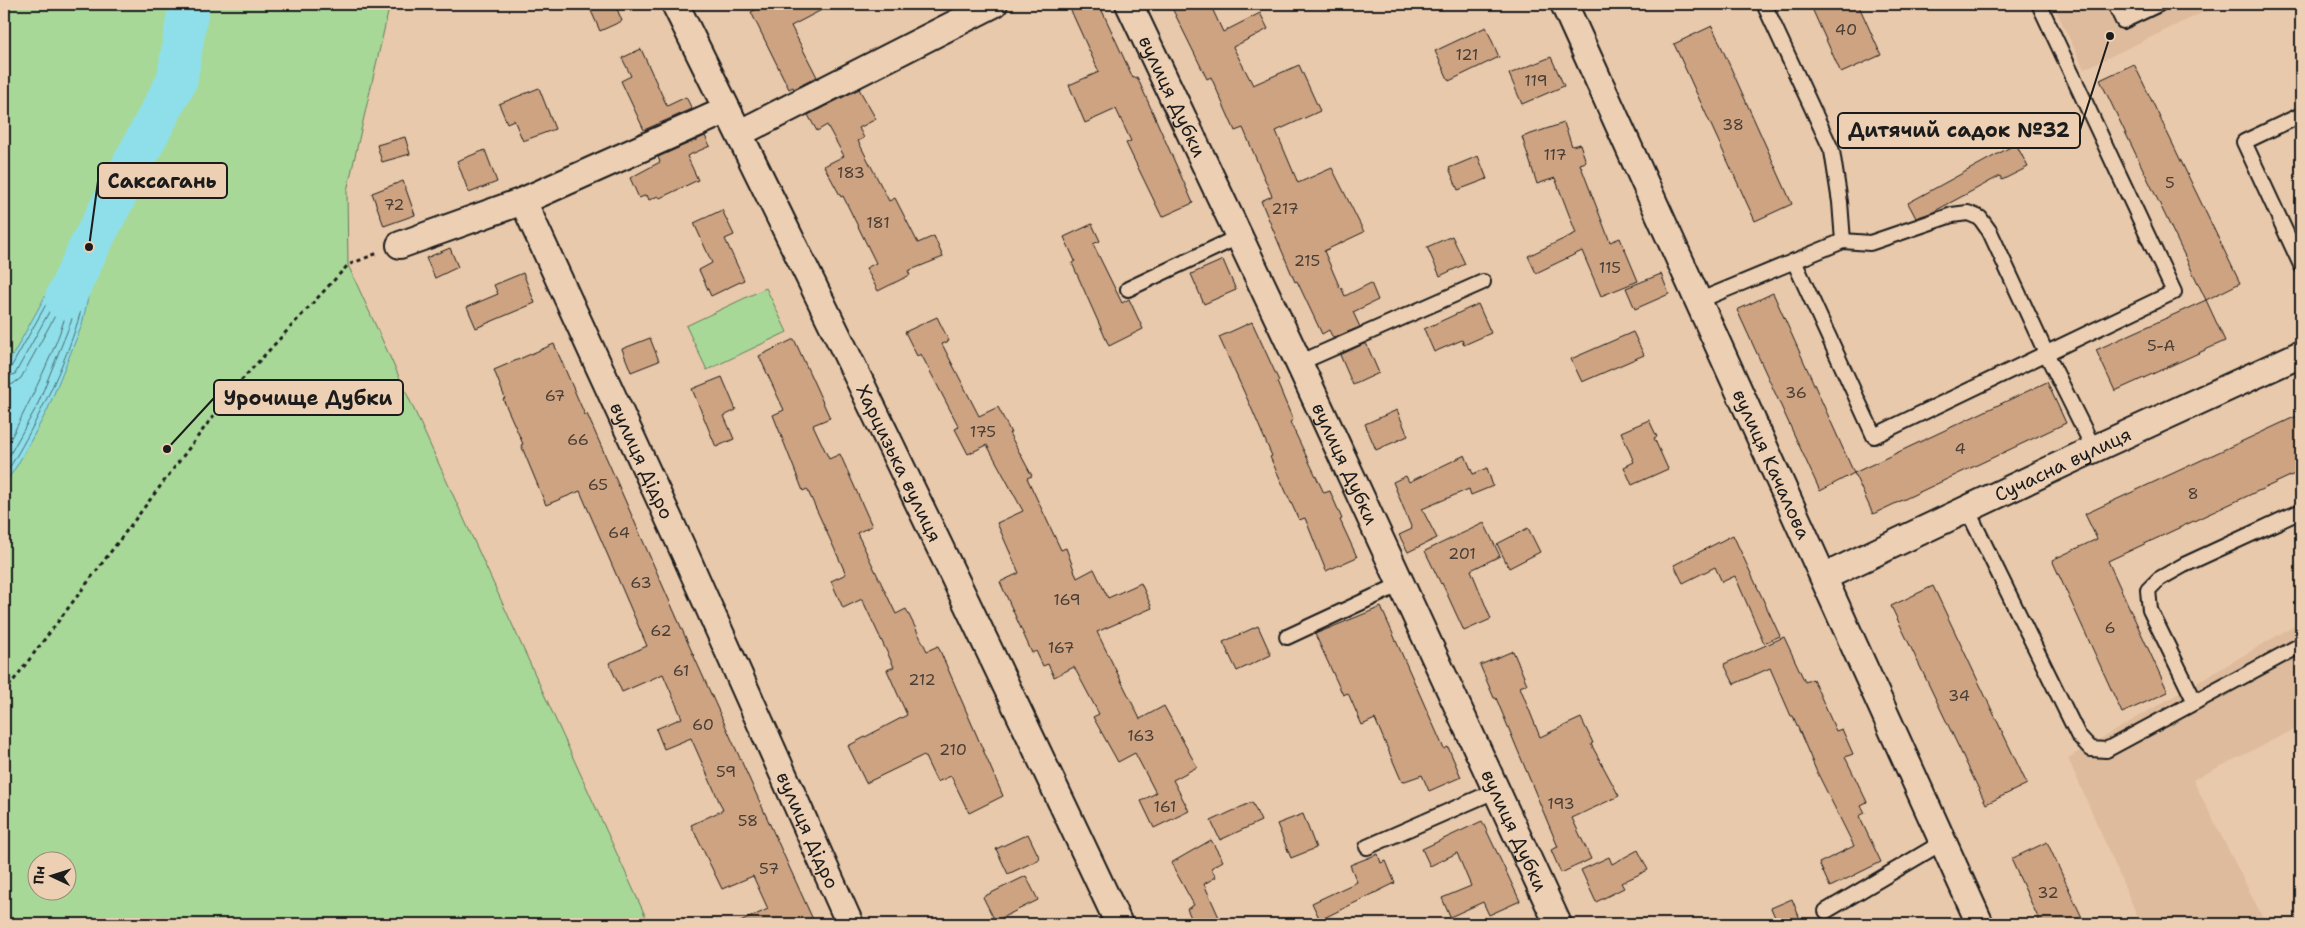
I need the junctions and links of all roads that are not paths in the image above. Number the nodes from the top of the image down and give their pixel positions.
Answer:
1 (675, 4) edge
2 (994, 4) edge
3 (1129, 4) edge
4 (1564, 4) edge
5 (1764, 4) edge
6 (2039, 4) edge
7 (2115, 4) edge
8 (2159, 4) edge
9 (728, 110) junction
10 (2301, 115) edge
11 (740, 133) junction
12 (523, 201) junction
13 (2301, 231) edge
14 (1240, 236) junction
15 (2288, 237) junction
16 (1843, 241) junction
17 (400, 245) road end
18 (1794, 261) junction
19 (2301, 265) edge
20 (1483, 282) dead end
21 (1128, 289) dead end
22 (1698, 301) junction
23 (2046, 352) junction
24 (2301, 354) edge
25 (1299, 363) junction
26 (2094, 449) junction
27 (1968, 509) junction
28 (2301, 511) edge
29 (1824, 577) junction
30 (1402, 584) junction
31 (1287, 638) dead end
32 (2301, 645) edge
33 (2195, 702) junction
34 (1497, 790) junction
35 (1943, 842) junction
36 (1367, 847) dead end
37 (1826, 911) dead end
38 (850, 924) edge
39 (1119, 924) edge
40 (1558, 924) edge
41 (1980, 924) edge

1 - 9 street, Харцизька вулиця
2 - 11 street
3 - 14 street, вулиця Дубки
4 - 22 street, вулиця Качалова
5 - 16 lane
6 - 23 lane
7 - 8 lane
9 - 11 street, Харцизька вулиця
9 - 12 street
10 - 15 lane
11 - 39 street, Харцизька вулиця
12 - 17 street
12 - 38 street, вулиця Дідро
13 - 15 lane
14 - 21 lane
14 - 25 street, вулиця Дубки
15 - 19 lane
16 - 18 lane
16 - 23 lane
18 - 22 lane
18 - 23 lane
20 - 25 lane
22 - 29 street, вулиця Качалова
23 - 26 lane
24 - 26 street, Сучасна вулиця
25 - 30 street, вулиця Дубки
26 - 27 street, Сучасна вулиця
27 - 29 street, Сучасна вулиця
27 - 33 lane
28 - 33 lane
29 - 35 street, вулиця Качалова
30 - 31 lane
30 - 34 street, вулиця Дубки
32 - 33 lane
34 - 36 lane
34 - 40 street, вулиця Дубки
35 - 37 lane
35 - 41 street, вулиця Качалова

